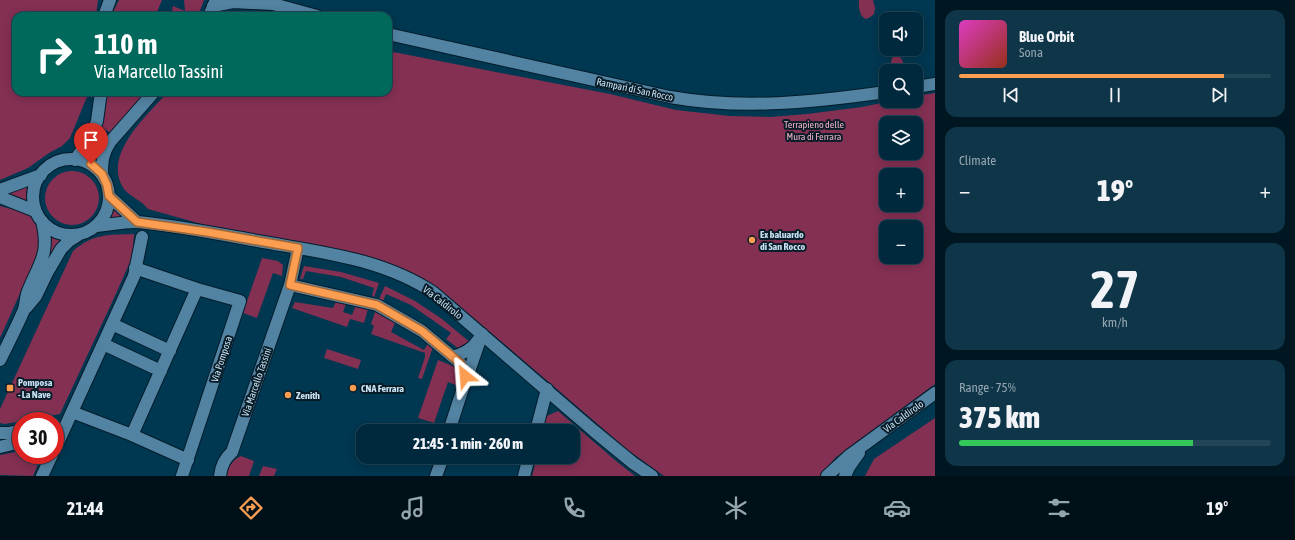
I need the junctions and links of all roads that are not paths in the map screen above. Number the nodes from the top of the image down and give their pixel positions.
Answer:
1 (110, 0) edge
2 (270, 2) edge
3 (212, 7) edge
4 (106, 12) edge
5 (304, 12) edge
6 (392, 35) edge
7 (935, 84) edge
8 (923, 86) edge
9 (879, 93) edge
10 (100, 96) edge
11 (150, 96) edge
12 (74, 160) junction
13 (102, 174) junction
14 (41, 176) junction
15 (0, 190) edge
16 (109, 196) junction
17 (0, 197) edge
18 (35, 211) junction
19 (42, 221) junction
20 (137, 222) junction
21 (96, 226) junction
22 (82, 233) junction
23 (142, 237) dead end
24 (298, 248) junction
25 (135, 268) junction
26 (290, 285) junction
27 (197, 289) junction
28 (24, 311) junction
29 (112, 324) junction
30 (482, 334) junction
31 (103, 344) junction
32 (170, 351) junction
33 (453, 357) junction
34 (0, 360) edge
35 (161, 371) junction
36 (464, 384) junction
37 (547, 389) junction
38 (935, 393) edge
39 (70, 417) junction
40 (64, 423) edge
41 (451, 424) edge
42 (538, 424) edge
43 (0, 432) edge
44 (12, 432) edge
45 (132, 435) junction
46 (870, 440) junction
47 (12, 444) edge
48 (0, 447) edge
49 (188, 460) junction
50 (48, 464) edge
51 (440, 464) edge
52 (527, 464) edge
53 (42, 476) edge
54 (182, 476) edge
55 (220, 476) edge
56 (436, 476) edge
57 (524, 476) edge
58 (652, 476) edge
59 (827, 476) edge
60 (845, 476) edge

1 - 4 street
2 - 3 street
2 - 5 street
6 - 9 street, Rampari di San Rocco
7 - 8 street
10 - 12 street
11 - 13 street
12 - 13 street
12 - 14 street
13 - 16 street
14 - 15 street
14 - 18 street
16 - 20 street
16 - 21 street
17 - 18 street
18 - 19 street, Via Caldirolo
19 - 22 street, Via Caldirolo
19 - 28 street
20 - 21 street, Via Caldirolo
20 - 24 street, Via Caldirolo
21 - 22 street, Via Caldirolo
22 - 28 street
23 - 25 street
24 - 26 street, Via Marcello Tassini
24 - 30 street, Via Caldirolo
25 - 27 street, Via Pomposa
25 - 29 street
26 - 33 street
26 - 55 street, Via Marcello Tassini
27 - 32 street
27 - 49 street, Via Pomposa
28 - 34 street
29 - 31 street
29 - 32 street
30 - 33 street
30 - 36 street
30 - 37 street, Via Caldirolo
31 - 35 street
31 - 39 street
32 - 35 street
33 - 36 street
35 - 45 street
36 - 41 street
37 - 42 street
37 - 58 street, Via Caldirolo
38 - 46 street, Via Caldirolo
39 - 40 street
39 - 45 street
43 - 44 street
45 - 49 street
46 - 59 street, Via Caldirolo
46 - 60 street, Via Caldirolo
47 - 48 street
49 - 54 street, Via Pomposa
50 - 53 street
51 - 56 street
52 - 57 street

